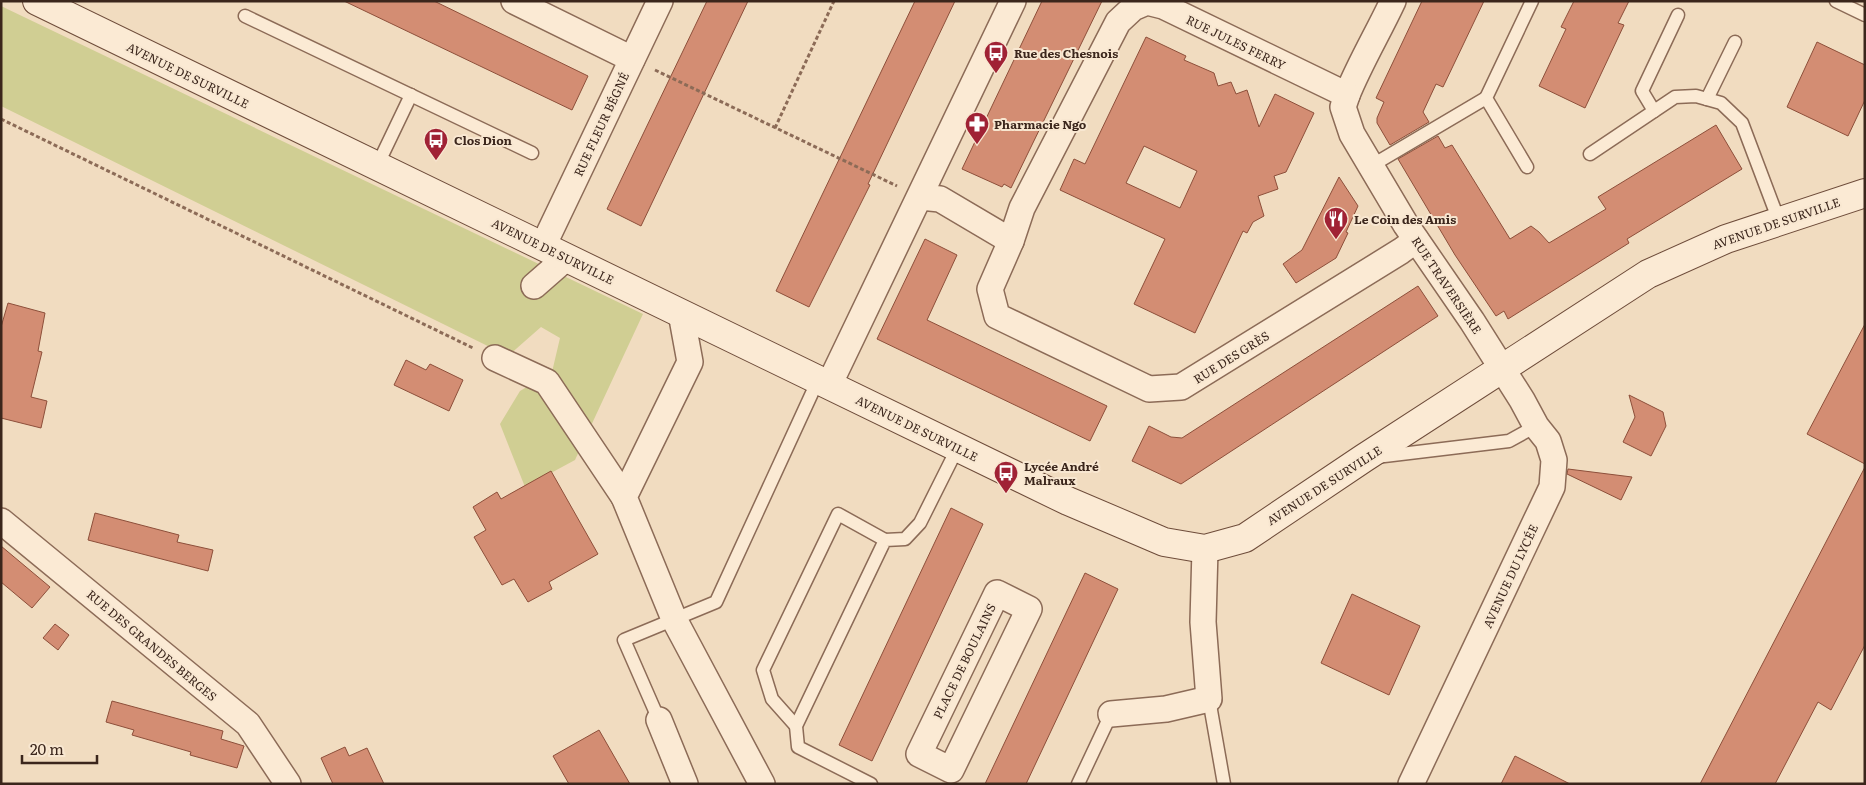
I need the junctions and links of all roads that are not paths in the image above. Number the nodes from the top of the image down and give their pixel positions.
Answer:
1 (37, 1) edge
2 (514, 1) edge
3 (660, 1) edge
4 (1013, 1) edge
5 (1393, 1) edge
6 (1532, 1) edge
7 (1836, 1) edge
8 (1678, 15) dead end
9 (1865, 15) edge
10 (245, 16) dead end
11 (1735, 42) dead end
12 (632, 59) junction
13 (412, 95) junction
14 (1347, 96) junction
15 (1486, 98) junction
16 (1707, 99) junction
17 (1654, 111) junction
18 (532, 153) dead end
19 (1590, 154) dead end
20 (377, 166) junction
21 (1371, 166) junction
22 (1527, 167) dead end
23 (1865, 192) edge
24 (920, 197) junction
25 (1779, 221) junction
26 (1416, 240) junction
27 (1011, 241) junction
28 (555, 252) junction
29 (534, 286) dead end
30 (681, 313) junction
31 (495, 358) road end
32 (1502, 369) junction
33 (824, 382) junction
34 (1536, 426) junction
35 (958, 448) junction
36 (1364, 458) junction
37 (624, 497) junction
38 (1, 521) edge
39 (885, 540) junction
40 (1205, 549) junction
41 (674, 619) junction
42 (1209, 699) junction
43 (1111, 714) joint
44 (659, 720) joint
45 (796, 726) junction
46 (951, 770) joint
47 (288, 784) edge
48 (685, 784) edge
49 (762, 784) edge
50 (871, 784) edge
51 (1078, 784) edge
52 (1224, 784) edge
53 (1411, 784) edge

1 - 20 street, AVENUE DE SURVILLE
2 - 12 street
3 - 12 street, RUE FLEUR BÉGNÉ
4 - 24 street
5 - 14 street
6 - 15 lane
7 - 9 lane
8 - 17 lane
10 - 13 lane
11 - 16 lane
12 - 28 street, RUE FLEUR BÉGNÉ
13 - 18 lane
13 - 20 lane
14 - 21 street, RUE TRAVERSIÈRE
14 - 27 street, RUE JULES FERRY
15 - 21 lane
15 - 22 lane
16 - 17 lane
16 - 25 lane
17 - 19 lane
20 - 28 street, AVENUE DE SURVILLE
21 - 26 street, RUE TRAVERSIÈRE
23 - 25 street, AVENUE DE SURVILLE
24 - 27 street
24 - 33 street
25 - 32 street, AVENUE DE SURVILLE
26 - 27 street, RUE DES GRÈS
26 - 32 street, RUE TRAVERSIÈRE
28 - 29 street
28 - 30 street, AVENUE DE SURVILLE
30 - 33 street, AVENUE DE SURVILLE
30 - 37 street
31 - 37 street
32 - 34 street, AVENUE DU LYCÉE
32 - 36 street, AVENUE DE SURVILLE
33 - 35 street, AVENUE DE SURVILLE
33 - 41 lane
34 - 36 lane
34 - 53 street, AVENUE DU LYCÉE
35 - 39 lane
35 - 40 street, AVENUE DE SURVILLE
36 - 40 street, AVENUE DE SURVILLE
37 - 41 street
38 - 47 street, RUE DES GRANDES BERGES
39 - 45 lane
39 - 45 lane
40 - 42 street
41 - 44 lane
41 - 49 street
42 - 43 street
42 - 52 lane
43 - 51 lane
44 - 48 street
45 - 50 lane
46 - 46 street, PLACE DE BOULAINS

